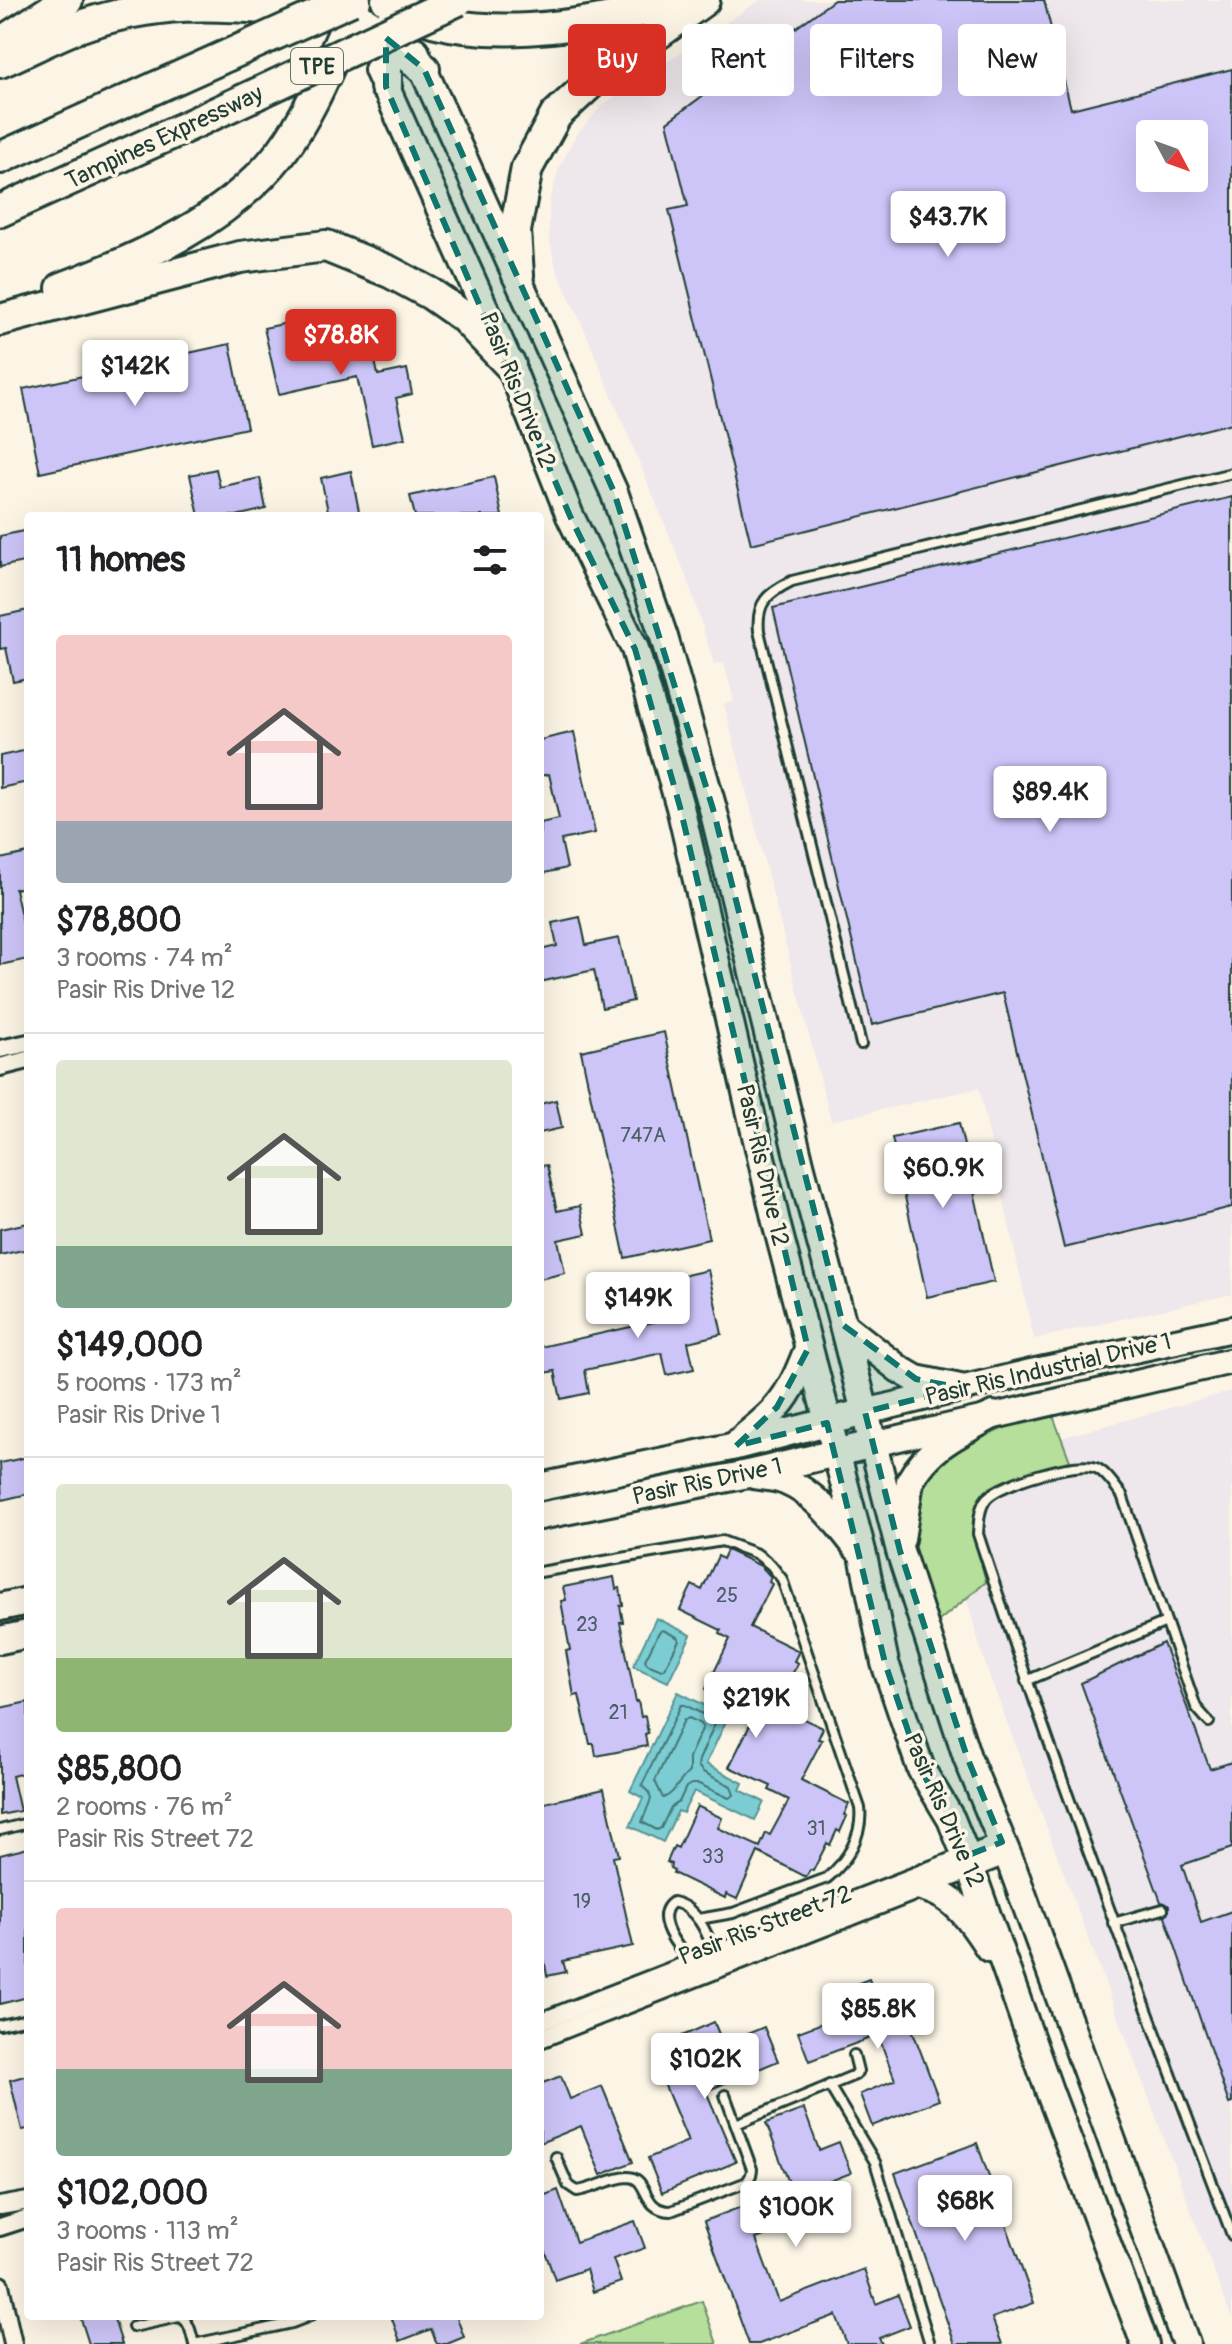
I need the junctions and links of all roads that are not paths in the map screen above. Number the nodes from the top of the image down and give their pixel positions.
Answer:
1 (67, 0) edge
2 (458, 0) edge
3 (676, 0) edge
4 (704, 0) edge
5 (390, 1) edge
6 (351, 4) edge
7 (386, 38) junction
8 (0, 43) edge
9 (0, 62) edge
10 (424, 69) junction
11 (386, 87) junction
12 (0, 158) edge
13 (0, 211) edge
14 (518, 275) junction
15 (0, 311) edge
16 (0, 320) edge
17 (510, 365) junction
18 (1232, 473) edge
19 (24, 1044) edge
20 (861, 1044) dead end
21 (0, 1049) edge
22 (24, 1061) edge
23 (0, 1067) edge
24 (843, 1325) junction
25 (1232, 1329) edge
26 (808, 1349) junction
27 (1232, 1361) edge
28 (960, 1388) junction
29 (865, 1412) junction
30 (993, 1415) junction
31 (827, 1423) junction
32 (873, 1444) junction
33 (736, 1446) junction
34 (835, 1453) junction
35 (748, 1474) junction
36 (544, 1486) edge
37 (544, 1515) edge
38 (900, 1551) junction
39 (863, 1555) junction
40 (544, 1571) edge
41 (24, 1602) edge
42 (0, 1607) edge
43 (1166, 1622) junction
44 (24, 1635) edge
45 (0, 1640) edge
46 (1026, 1681) junction
47 (1209, 1722) dead end
48 (24, 1824) edge
49 (0, 1830) edge
50 (1005, 1849) junction
51 (969, 1863) junction
52 (924, 1888) junction
53 (1163, 1909) dead end
54 (699, 1919) junction
55 (1113, 1923) junction
56 (718, 1961) junction
57 (696, 1970) junction
58 (1011, 1981) junction
59 (24, 2020) edge
60 (544, 2021) edge
61 (0, 2025) edge
62 (544, 2037) edge
63 (854, 2055) dead end
64 (829, 2085) junction
65 (725, 2095) dead end
66 (736, 2124) junction
67 (556, 2157) dead end
68 (24, 2202) edge
69 (0, 2206) edge
70 (24, 2219) edge
71 (0, 2227) edge
72 (1232, 2235) edge
73 (0, 2285) edge
74 (165, 2320) edge
75 (186, 2320) edge
76 (270, 2320) edge
77 (300, 2320) edge
78 (133, 2327) dead end
79 (272, 2327) junction
80 (13, 2344) edge
81 (194, 2344) edge
82 (930, 2344) edge
83 (1145, 2344) edge
84 (1186, 2344) edge

1 - 8 highway
2 - 13 highway, Tampines Expressway / TPE, bridge
3 - 5 highway
4 - 14 highway
5 - 7 highway
5 - 10 main road, Pasir Ris Drive 12
6 - 7 highway
6 - 9 highway
6 - 11 main road, Pasir Ris Drive 12
6 - 12 highway, Tampines Expressway / TPE, bridge
6 - 15 highway
7 - 10 highway
7 - 11 highway
10 - 14 main road, Pasir Ris Drive 12
11 - 17 main road, Pasir Ris Drive 12
14 - 24 main road, Pasir Ris Drive 12
16 - 17 highway
17 - 26 main road, Pasir Ris Drive 12
18 - 20 lane
19 - 21 street
22 - 23 street
24 - 28 main road
24 - 29 main road, Pasir Ris Drive 12
25 - 28 main road, Pasir Ris Industrial Drive 1
26 - 31 main road, Pasir Ris Drive 12
26 - 33 main road
27 - 30 main road, Pasir Ris Industrial Drive 1
28 - 29 main road, Pasir Ris Industrial Drive 1
29 - 31 main road, Pasir Ris Drive 1
29 - 32 main road, Pasir Ris Drive 12
30 - 32 main road, Pasir Ris Industrial Drive 1
30 - 38 main road
31 - 33 main road, Pasir Ris Drive 1
31 - 34 main road, Pasir Ris Drive 12
32 - 34 main road, Pasir Ris Drive 1
32 - 38 main road, Pasir Ris Drive 12
33 - 36 main road, Pasir Ris Drive 1
34 - 35 main road, Pasir Ris Drive 1
34 - 39 main road, Pasir Ris Drive 12
35 - 37 main road, Pasir Ris Drive 1
35 - 39 main road
38 - 50 main road, Pasir Ris Drive 12
39 - 51 main road, Pasir Ris Drive 12
40 - 54 lane
41 - 42 main road
43 - 46 lane
43 - 46 lane
43 - 47 lane
44 - 45 main road
46 - 55 lane
48 - 49 lane
50 - 51 street, Pasir Ris Street 72
50 - 84 main road, Pasir Ris Drive 12
51 - 52 street, Pasir Ris Street 72
51 - 56 street, Pasir Ris Street 72
51 - 58 main road, Pasir Ris Drive 12
52 - 56 street, Pasir Ris Street 72
52 - 58 main road
53 - 55 lane
54 - 56 lane
54 - 57 lane
55 - 72 lane
56 - 57 street, Pasir Ris Street 72
57 - 60 street, Pasir Ris Street 72
57 - 62 street, Pasir Ris Street 72
58 - 83 main road, Pasir Ris Drive 12
59 - 61 lane
63 - 64 lane
64 - 66 lane
64 - 82 lane
65 - 66 lane
66 - 67 lane
68 - 69 street
70 - 71 street
73 - 80 street
74 - 78 lane
75 - 81 lane
76 - 79 lane
77 - 79 lane
79 - 81 lane

